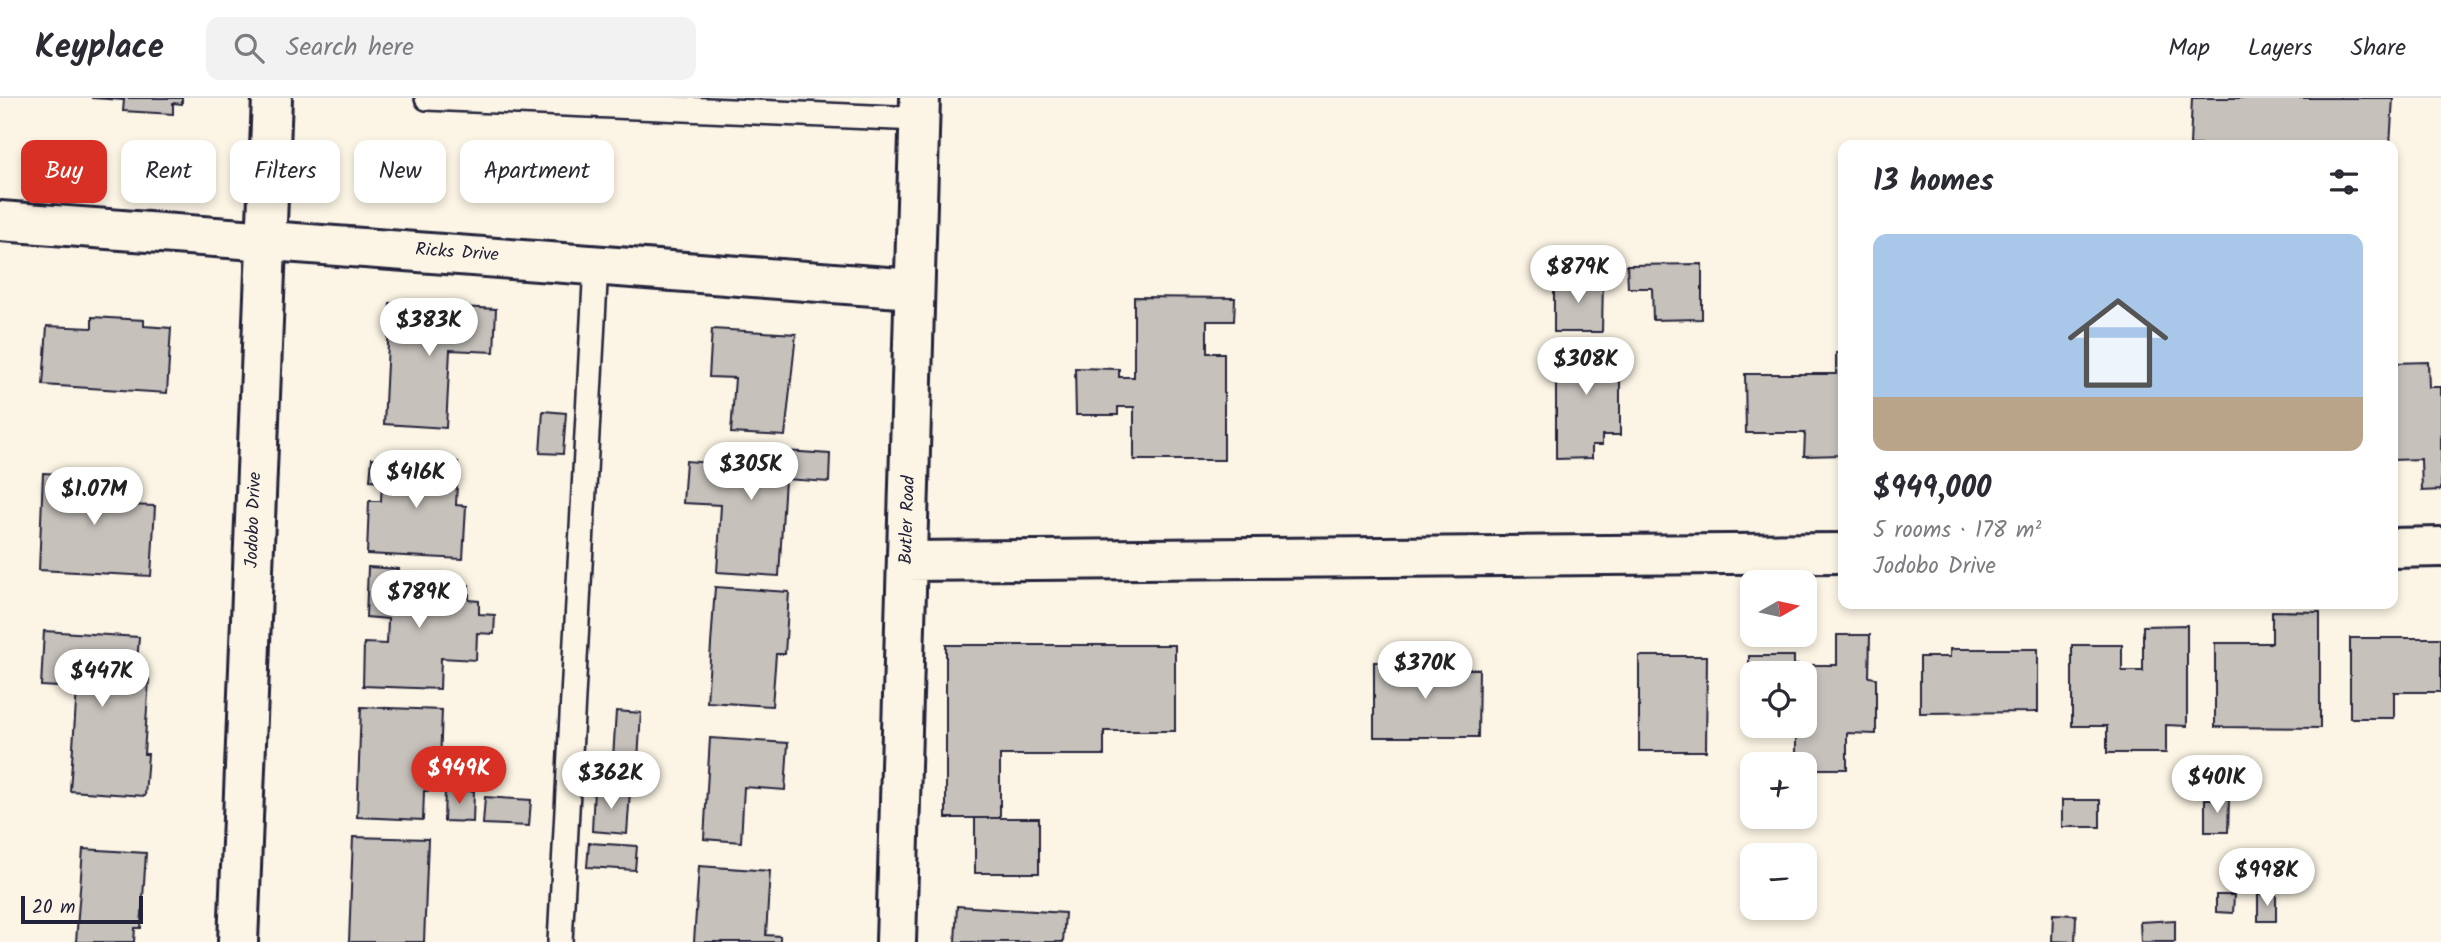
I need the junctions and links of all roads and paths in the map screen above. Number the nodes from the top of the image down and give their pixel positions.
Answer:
1 (272, 98) edge
2 (427, 98) edge
3 (919, 109) edge
4 (0, 221) edge
5 (264, 238) junction
6 (596, 264) junction
7 (914, 289) junction
8 (2441, 547) edge
9 (2398, 548) edge
10 (1838, 553) edge
11 (907, 561) junction
12 (238, 942) edge
13 (560, 942) edge
14 (896, 942) edge

1 - 5 street, Jodobo Drive
2 - 3 lane
3 - 7 street, Butler Road
4 - 5 street, Ricks Drive
5 - 6 street, Ricks Drive
5 - 12 street, Jodobo Drive
6 - 7 street, Ricks Drive
6 - 13 lane
7 - 11 street, Butler Road
8 - 9 street
10 - 11 street
11 - 14 street, Butler Road

